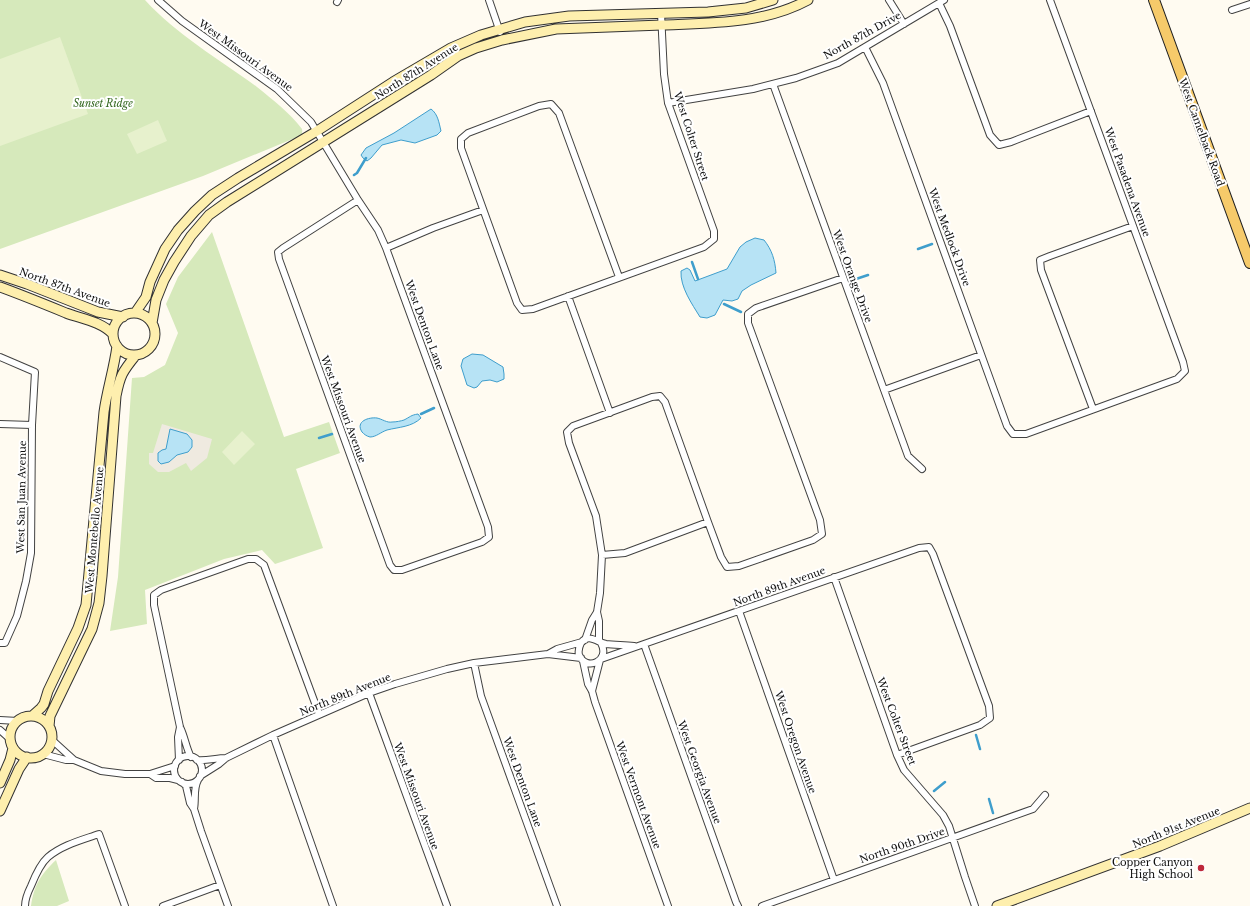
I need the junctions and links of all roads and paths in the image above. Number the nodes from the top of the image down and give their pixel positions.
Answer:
1 (158, 0) edge
2 (489, 0) edge
3 (808, 0) edge
4 (889, 0) edge
5 (1050, 0) edge
6 (1154, 0) edge
7 (769, 1) edge
8 (941, 1) edge
9 (1250, 4) edge
10 (1232, 10) dead end
11 (661, 13) junction
12 (770, 14) junction
13 (904, 24) junction
14 (662, 25) junction
15 (498, 29) junction
16 (502, 40) junction
17 (865, 47) junction
18 (774, 84) junction
19 (668, 103) junction
20 (1091, 111) junction
21 (317, 131) junction
22 (323, 142) junction
23 (358, 200) junction
24 (483, 210) junction
25 (1133, 226) junction
26 (386, 248) junction
27 (1250, 264) edge
28 (0, 275) edge
29 (619, 277) junction
30 (842, 278) junction
31 (0, 287) edge
32 (568, 296) junction
33 (135, 314) junction
34 (122, 317) junction
35 (152, 323) junction
36 (113, 334) junction
37 (117, 346) junction
38 (136, 355) junction
39 (981, 355) junction
40 (0, 357) edge
41 (884, 390) junction
42 (1093, 409) junction
43 (610, 413) junction
44 (0, 424) edge
45 (32, 425) junction
46 (922, 469) dead end
47 (708, 522) junction
48 (602, 555) junction
49 (394, 570) joint
50 (834, 577) junction
51 (739, 611) junction
52 (597, 612) junction
53 (583, 641) junction
54 (600, 642) junction
55 (3, 643) edge
56 (644, 644) junction
57 (635, 646) junction
58 (548, 654) junction
59 (582, 659) junction
60 (600, 659) junction
61 (474, 663) junction
62 (592, 691) junction
63 (369, 693) junction
64 (319, 714) junction
65 (32, 716) junction
66 (0, 720) edge
67 (18, 721) junction
68 (49, 726) junction
69 (180, 727) junction
70 (0, 730) edge
71 (273, 735) junction
72 (52, 740) junction
73 (12, 743) junction
74 (43, 754) junction
75 (897, 755) junction
76 (191, 757) junction
77 (27, 758) junction
78 (226, 758) junction
79 (74, 760) junction
80 (179, 760) junction
81 (197, 760) junction
82 (175, 766) junction
83 (150, 774) junction
84 (199, 778) junction
85 (180, 781) junction
86 (0, 783) edge
87 (1045, 795) dead end
88 (1250, 808) edge
89 (194, 809) junction
90 (0, 811) edge
91 (953, 838) junction
92 (834, 880) junction
93 (220, 885) junction
94 (25, 906) edge
95 (125, 906) edge
96 (163, 906) edge
97 (228, 906) edge
98 (333, 906) edge
99 (447, 906) edge
100 (557, 906) edge
101 (668, 906) edge
102 (738, 906) edge
103 (762, 906) edge
104 (976, 906) edge
105 (998, 906) edge

1 - 21 street, West Missouri Avenue
2 - 15 street
3 - 12 street, North 87th Avenue
4 - 13 street
5 - 20 street, West Pasadena Avenue
6 - 27 main road, West Camelback Road
7 - 11 street, North 87th Avenue
7 - 12 street
8 - 13 street, North 87th Drive
8 - 20 street
9 - 10 street
11 - 14 street, West Colter Street
11 - 15 street, North 87th Avenue
12 - 14 street, North 87th Avenue
13 - 17 street, North 87th Drive
14 - 16 street, North 87th Avenue
14 - 19 street, West Colter Street
15 - 16 street
15 - 21 street, North 87th Avenue
16 - 22 street, North 87th Avenue
17 - 18 street, North 87th Drive
17 - 39 street, West Medlock Drive
18 - 19 street, North 87th Drive
18 - 30 street, West Orange Drive
19 - 29 street, West Colter Street
20 - 25 street, West Pasadena Avenue
21 - 22 street, West Denton Lane
21 - 33 street, North 87th Avenue
22 - 23 street, West Denton Lane
22 - 35 street, North 87th Avenue
23 - 26 street, West Denton Lane
23 - 49 street, West Missouri Avenue
24 - 26 street
24 - 29 street
24 - 32 street
25 - 42 street, West Pasadena Avenue
25 - 42 street
26 - 49 street, West Denton Lane
28 - 34 street, North 87th Avenue
29 - 32 street
30 - 41 street, West Orange Drive
30 - 47 street
31 - 36 street
32 - 43 street
33 - 34 street
33 - 35 street
34 - 36 street
35 - 38 street
36 - 37 street
37 - 38 street
37 - 65 street, West Montebello Avenue
38 - 68 street, West Montebello Avenue
39 - 41 street
39 - 42 street, West Medlock Drive
40 - 45 street, West San Juan Avenue
41 - 46 street, West Orange Drive
43 - 47 street
43 - 48 street
44 - 45 street
45 - 55 street, West San Juan Avenue
47 - 48 street
48 - 52 street
50 - 51 street, North 89th Avenue
50 - 75 street, West Colter Street
50 - 75 street, North 89th Avenue
51 - 56 street, North 89th Avenue
51 - 92 street, West Oregon Avenue
52 - 53 street
52 - 54 street
53 - 54 street
53 - 58 street, North 89th Avenue
53 - 59 street
54 - 57 street, North 89th Avenue
54 - 60 street
56 - 57 street, North 89th Avenue
56 - 102 street, West Georgia Avenue
57 - 60 street, North 89th Avenue
58 - 59 street, North 89th Avenue
58 - 61 street, North 89th Avenue
59 - 60 street
59 - 62 street, West Vermont Avenue
60 - 62 street
61 - 63 street, North 89th Avenue
61 - 100 street, West Denton Lane
62 - 101 street, West Vermont Avenue
63 - 64 street, North 89th Avenue
63 - 99 street, West Missouri Avenue
64 - 69 street
64 - 71 street, North 89th Avenue
65 - 67 street
65 - 68 street
66 - 67 street
67 - 73 street
68 - 72 street
69 - 76 street
69 - 80 street
70 - 73 street
71 - 78 street, North 89th Avenue
71 - 98 street
72 - 74 street
72 - 79 street
73 - 77 street
73 - 86 street
74 - 77 street
74 - 79 street
75 - 91 street, West Colter Street
76 - 80 street
76 - 81 street
77 - 90 street
78 - 81 street, North 89th Avenue
78 - 84 street, North 89th Avenue
79 - 83 street
80 - 82 street
81 - 84 street
82 - 83 street
82 - 85 street
83 - 85 street
84 - 85 street
84 - 89 street
85 - 89 street
87 - 91 street, North 90th Drive
88 - 105 street, North 91st Avenue
89 - 93 street
91 - 92 street, North 90th Drive
91 - 104 street, West Colter Street
92 - 103 street, North 90th Drive
93 - 96 street
93 - 97 street
94 - 95 street

